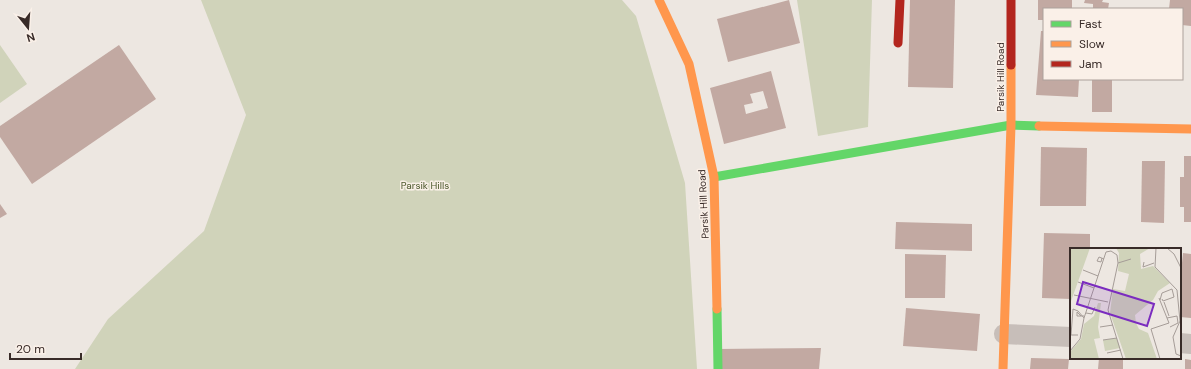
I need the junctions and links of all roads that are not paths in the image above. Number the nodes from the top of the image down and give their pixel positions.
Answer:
1 (659, 0) edge
2 (900, 0) edge
3 (1011, 0) edge
4 (898, 42) dead end
5 (1011, 125) junction
6 (1191, 129) edge
7 (714, 177) junction
8 (1004, 334) junction
9 (1070, 337) edge
10 (1181, 343) edge
11 (1191, 344) edge
12 (718, 369) edge
13 (1003, 369) edge

1 - 7 street, Parsik Hill Road
2 - 4 street
3 - 5 street, Parsik Hill Road
5 - 6 street
5 - 7 street
5 - 8 street, Parsik Hill Road
7 - 12 street, Parsik Hill Road
8 - 9 street
8 - 13 street, Parsik Hill Road
10 - 11 street

